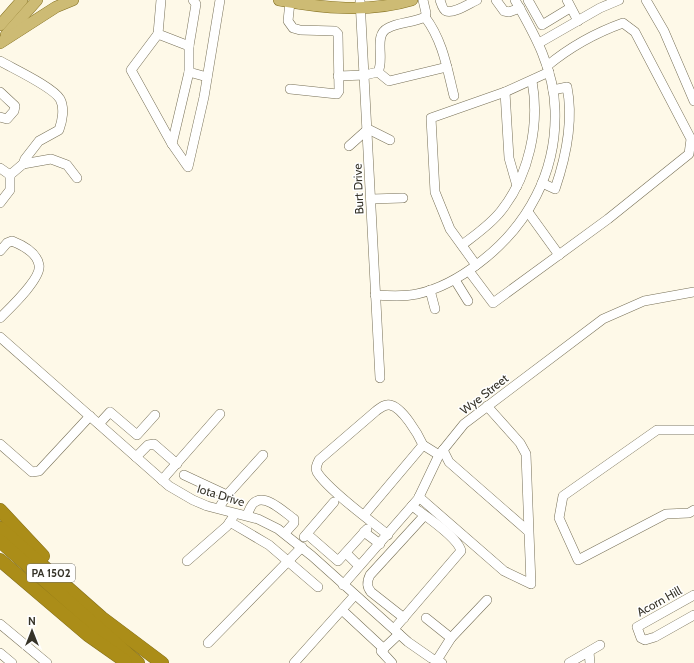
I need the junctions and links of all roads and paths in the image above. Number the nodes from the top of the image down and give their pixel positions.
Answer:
1 (22, 0) edge
2 (36, 0) edge
3 (73, 0) edge
4 (161, 0) edge
5 (194, 0) edge
6 (220, 0) edge
7 (279, 0) edge
8 (412, 0) edge
9 (423, 0) edge
10 (440, 0) edge
11 (476, 0) edge
12 (496, 0) edge
13 (528, 0) edge
14 (619, 0) edge
15 (646, 0) edge
16 (290, 2) junction
17 (606, 3) edge
18 (360, 4) edge
19 (518, 4) edge
20 (568, 4) edge
21 (425, 17) junction
22 (578, 21) junction
23 (0, 25) edge
24 (158, 34) junction
25 (0, 42) edge
26 (539, 44) junction
27 (188, 46) junction
28 (0, 61) edge
29 (447, 67) junction
30 (548, 69) junction
31 (189, 72) junction
32 (378, 72) junction
33 (365, 75) junction
34 (338, 76) junction
35 (207, 77) junction
36 (532, 81) junction
37 (290, 89) dead end
38 (553, 90) junction
39 (0, 92) edge
40 (505, 92) junction
41 (454, 96) dead end
42 (694, 101) edge
43 (0, 117) edge
44 (368, 130) junction
45 (390, 140) dead end
46 (172, 144) junction
47 (348, 146) dead end
48 (23, 164) junction
49 (0, 168) edge
50 (10, 175) junction
51 (77, 178) dead end
52 (542, 183) junction
53 (516, 186) junction
54 (403, 198) dead end
55 (371, 200) junction
56 (0, 203) edge
57 (528, 212) junction
58 (462, 245) junction
59 (0, 251) edge
60 (558, 255) junction
61 (473, 268) junction
62 (455, 280) junction
63 (430, 290) junction
64 (694, 292) edge
65 (375, 295) junction
66 (468, 301) dead end
67 (435, 308) dead end
68 (0, 318) edge
69 (0, 337) edge
70 (380, 378) dead end
71 (487, 406) junction
72 (220, 414) dead end
73 (154, 415) dead end
74 (90, 416) junction
75 (99, 424) junction
76 (694, 430) edge
77 (0, 444) edge
78 (423, 445) junction
79 (441, 452) junction
80 (264, 455) dead end
81 (136, 457) junction
82 (176, 464) junction
83 (184, 475) dead end
84 (162, 480) junction
85 (227, 495) junction
86 (419, 497) junction
87 (334, 502) dead end
88 (412, 506) junction
89 (219, 508) junction
90 (0, 510) edge
91 (694, 510) edge
92 (236, 512) junction
93 (364, 515) junction
94 (246, 516) junction
95 (424, 516) junction
96 (230, 522) junction
97 (0, 528) edge
98 (528, 532) junction
99 (285, 533) junction
100 (307, 534) junction
101 (388, 535) junction
102 (0, 541) edge
103 (380, 544) junction
104 (300, 546) junction
105 (321, 546) junction
106 (346, 553) junction
107 (312, 556) junction
108 (0, 560) edge
109 (187, 561) dead end
110 (288, 561) junction
111 (362, 563) junction
112 (375, 570) junction
113 (343, 585) junction
114 (318, 587) dead end
115 (355, 595) junction
116 (694, 595) edge
117 (380, 600) junction
118 (487, 600) dead end
119 (371, 609) junction
120 (342, 610) junction
121 (694, 614) edge
122 (102, 618) junction
123 (404, 618) junction
124 (426, 618) dead end
125 (1, 627) edge
126 (396, 631) junction
127 (451, 638) junction
128 (208, 643) dead end
129 (600, 645) dead end
130 (384, 649) junction
131 (589, 652) junction
132 (0, 653) edge
133 (439, 662) edge
134 (12, 663) edge
135 (47, 663) edge
136 (128, 663) edge
137 (138, 663) edge
138 (162, 663) edge
139 (294, 663) edge
140 (392, 663) edge
141 (569, 663) edge
142 (590, 663) edge

1 - 23 main road
2 - 25 main road
3 - 25 main road
4 - 24 street
5 - 27 street
6 - 35 street
7 - 16 main road
8 - 18 main road
9 - 21 street
10 - 11 street
12 - 19 street
13 - 20 street
14 - 17 street
15 - 42 street
16 - 18 main road
16 - 34 street
17 - 22 street
18 - 33 street, Burt Drive
19 - 26 street
20 - 22 street
21 - 29 street
21 - 32 street
22 - 26 street
24 - 27 street
24 - 46 street
26 - 30 street
27 - 31 street
28 - 48 street
29 - 32 street
29 - 41 street
30 - 36 street
30 - 38 street
30 - 60 street
31 - 35 street
31 - 46 street
32 - 33 street
33 - 34 street
33 - 44 street, Burt Drive
34 - 37 street
35 - 46 street
36 - 40 street
36 - 53 street
38 - 52 street
38 - 52 street
39 - 43 street
40 - 53 street
40 - 58 street
44 - 45 street
44 - 47 street
44 - 55 street, Burt Drive
48 - 50 street
48 - 51 street
49 - 50 street
50 - 56 street
52 - 57 street
53 - 58 street
54 - 55 street
55 - 65 street, Burt Drive
57 - 60 street
57 - 61 street
58 - 61 street
59 - 68 street
60 - 61 street
61 - 62 street
62 - 63 street
62 - 66 street
63 - 65 street
63 - 67 street
64 - 71 street, Wye Street
65 - 70 street, Burt Drive
69 - 74 street, Iota Drive
71 - 79 street, Wye Street
71 - 98 street
72 - 82 street
73 - 75 street
74 - 75 street, Iota Drive
74 - 77 street
75 - 81 street, Iota Drive
76 - 91 street
78 - 79 street
78 - 93 street
78 - 93 street
79 - 86 street, Wye Street
79 - 98 street
80 - 85 street
81 - 82 street
81 - 84 street, Iota Drive
82 - 84 street
83 - 85 street
84 - 89 street, Iota Drive
85 - 89 street
86 - 88 street, Wye Street
86 - 98 street
87 - 100 street
88 - 95 street
88 - 101 street, Wye Street
89 - 92 street, Iota Drive
90 - 122 highway
92 - 94 street, Iota Drive
92 - 96 street
93 - 101 street
94 - 99 street, Iota Drive
94 - 99 street
95 - 112 street
95 - 123 street
96 - 109 street
96 - 110 street
97 - 122 highway, PA 1502
99 - 104 street, Iota Drive
100 - 104 street
100 - 105 street
101 - 103 street, Wye Street
102 - 137 highway, PA 1502
103 - 106 street
103 - 111 street, Wye Street
104 - 107 street, Iota Drive
104 - 110 street
105 - 106 street
105 - 107 street
106 - 111 street
107 - 113 street, Iota Drive
108 - 136 highway
110 - 114 street
110 - 128 street
111 - 112 street
111 - 113 street, Wye Street
112 - 117 street
113 - 115 street, Iota Drive
115 - 119 street, Iota Drive
115 - 120 street
116 - 121 street, Acorn Hill
117 - 119 street
117 - 123 street
118 - 127 street
119 - 126 street, Iota Drive
120 - 130 street
120 - 139 street
122 - 138 highway, PA 1502
123 - 126 street
124 - 127 street
125 - 135 street
126 - 130 street
126 - 133 street, Iota Drive
127 - 133 street
129 - 131 street
130 - 140 street
131 - 141 street
131 - 142 street
132 - 134 street

